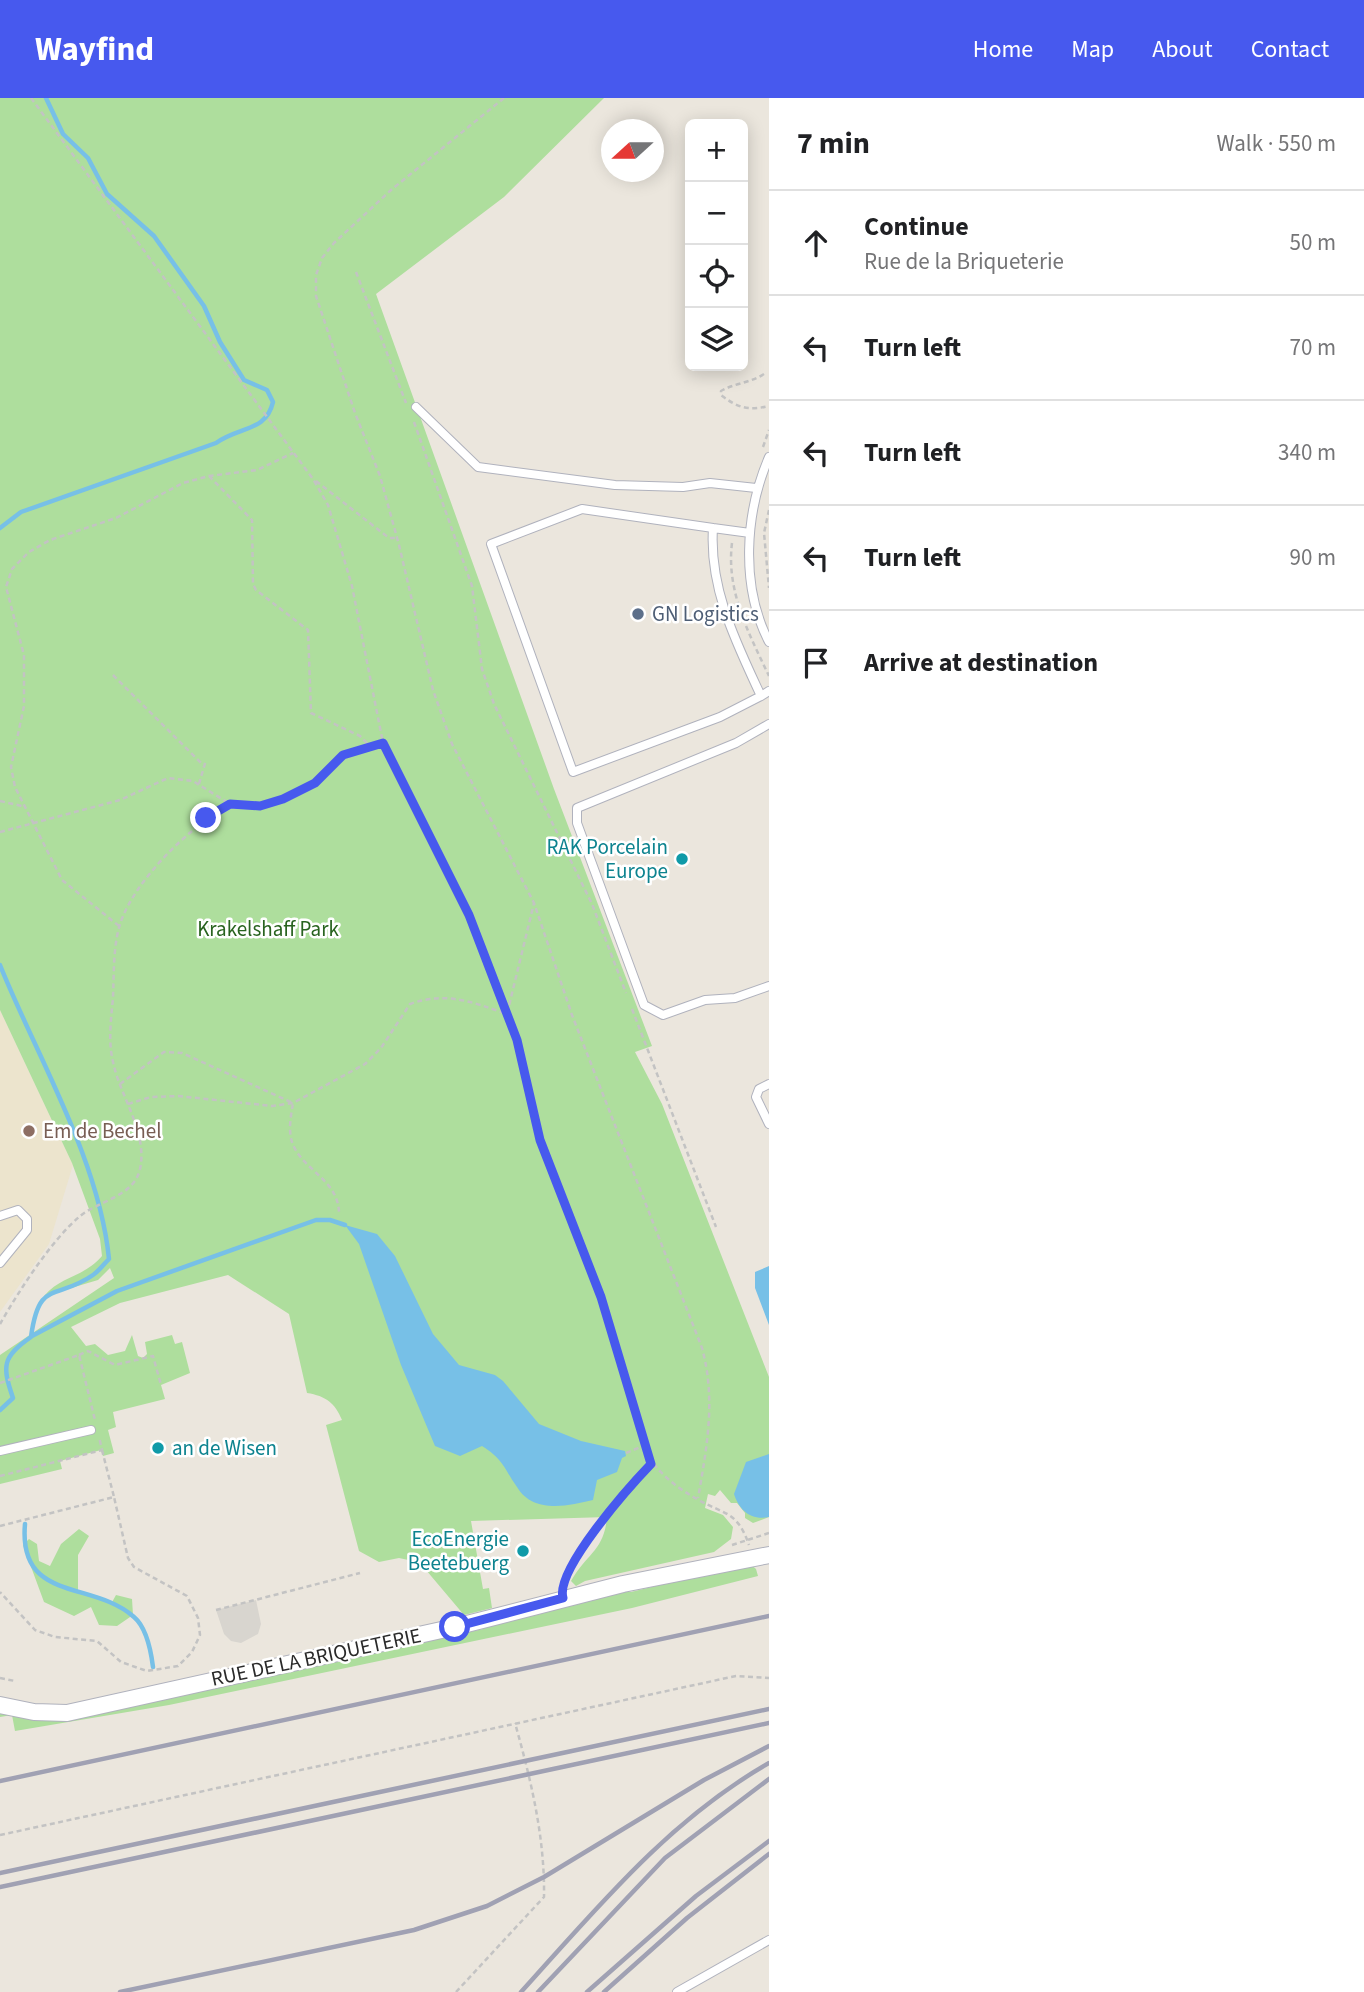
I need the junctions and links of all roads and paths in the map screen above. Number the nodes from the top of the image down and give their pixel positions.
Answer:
1 (32, 98) edge
2 (504, 98) edge
3 (356, 272) dead end
4 (764, 374) dead end
5 (769, 406) edge
6 (416, 407) dead end
7 (293, 453) junction
8 (769, 457) edge
9 (209, 476) junction
10 (313, 479) junction
11 (756, 488) junction
12 (769, 510) edge
13 (713, 528) junction
14 (750, 533) junction
15 (397, 538) junction
16 (0, 587) edge
17 (6, 587) junction
18 (769, 588) edge
19 (769, 642) edge
20 (113, 675) dead end
21 (765, 694) edge
22 (769, 724) edge
23 (383, 743) junction
24 (368, 745) junction
25 (206, 760) dead end
26 (204, 766) junction
27 (200, 784) junction
28 (0, 802) edge
29 (230, 804) junction
30 (26, 807) junction
31 (35, 822) junction
32 (0, 832) edge
33 (534, 903) junction
34 (120, 926) junction
35 (769, 986) edge
36 (507, 1014) junction
37 (120, 1084) junction
38 (769, 1084) edge
39 (293, 1103) junction
40 (127, 1104) junction
41 (769, 1124) edge
42 (339, 1214) dead end
43 (0, 1216) edge
44 (716, 1227) dead end
45 (0, 1263) edge
46 (0, 1324) edge
47 (79, 1355) dead end
48 (72, 1358) dead end
49 (2, 1383) edge
50 (161, 1385) dead end
51 (91, 1430) dead end
52 (643, 1446) junction
53 (102, 1450) dead end
54 (0, 1451) edge
55 (626, 1453) dead end
56 (651, 1464) junction
57 (114, 1497) junction
58 (698, 1500) junction
59 (0, 1526) edge
60 (761, 1557) edge
61 (360, 1573) dead end
62 (0, 1591) edge
63 (562, 1594) junction
64 (216, 1610) dead end
65 (0, 1678) edge
66 (769, 1678) edge
67 (15, 1681) dead end
68 (0, 1705) edge
69 (514, 1724) junction
70 (0, 1835) edge
71 (769, 1940) edge
72 (456, 1992) edge
73 (677, 1992) edge

1 - 7 path
2 - 15 path
3 - 44 path
4 - 5 path
6 - 11 lane
7 - 9 path
7 - 10 path
8 - 11 lane
9 - 17 path
9 - 24 path
10 - 15 path
10 - 23 path
11 - 14 lane
12 - 18 path
13 - 14 lane
13 - 21 lane
13 - 21 lane
14 - 19 lane
15 - 33 path
16 - 17 path
17 - 30 path
20 - 26 path
22 - 35 lane
23 - 24 path
23 - 36 path
24 - 29 path
25 - 26 path
26 - 27 path
27 - 29 path
27 - 31 path
28 - 30 path
29 - 34 path
30 - 31 path
31 - 32 path
31 - 34 path
33 - 36 path
33 - 58 path
34 - 37 path
36 - 39 path
36 - 52 path
37 - 39 path
37 - 40 path
38 - 41 lane
39 - 40 path
39 - 42 path
40 - 46 path
43 - 45 lane
47 - 50 path
48 - 49 path
51 - 54 lane
52 - 55 path
52 - 56 path
53 - 57 path
56 - 58 path
56 - 63 path
57 - 59 path
57 - 62 path
58 - 60 path
60 - 63 street, RUE DE LA BRIQUETERIE
61 - 64 path
63 - 68 street, RUE DE LA BRIQUETERIE
65 - 67 path
66 - 69 path
69 - 70 path
69 - 72 path
71 - 73 lane

